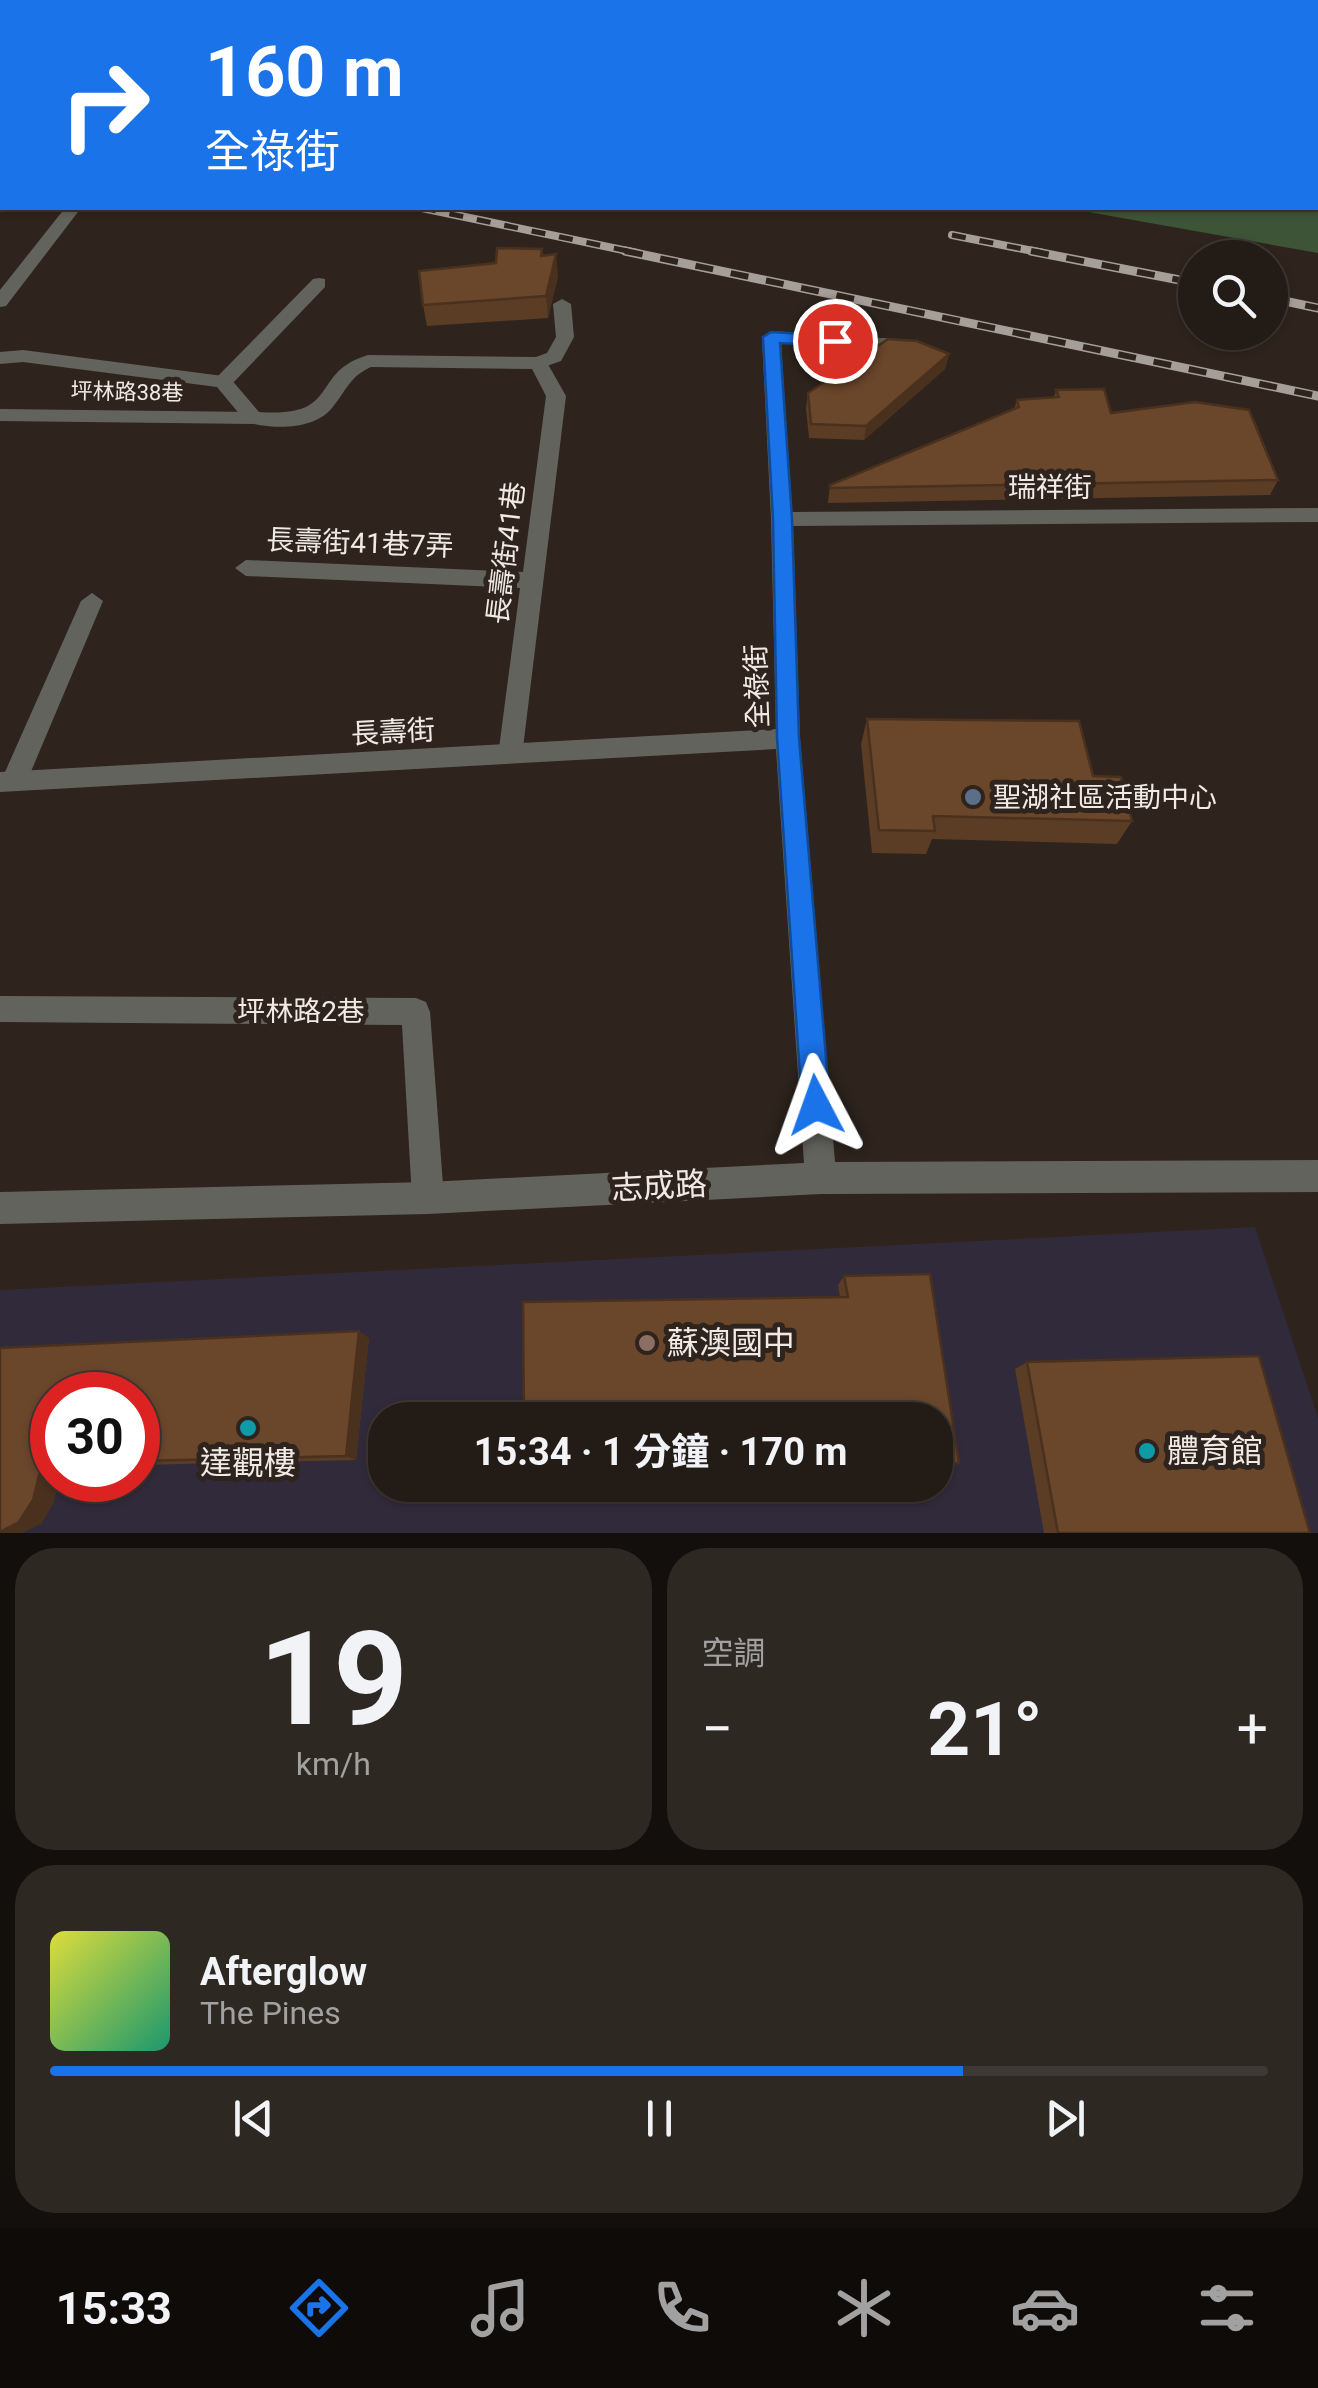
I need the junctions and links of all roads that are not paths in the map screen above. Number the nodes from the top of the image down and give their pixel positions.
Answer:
1 (71, 210) edge
2 (319, 283) dead end
3 (3, 296) edge
4 (562, 304) dead end
5 (917, 346) edge
6 (0, 358) edge
7 (538, 362) junction
8 (223, 382) junction
9 (0, 415) edge
10 (253, 418) junction
11 (1318, 515) edge
12 (782, 519) junction
13 (246, 568) dead end
14 (532, 580) junction
15 (92, 600) dead end
16 (788, 738) junction
17 (510, 756) junction
18 (7, 781) edge
19 (0, 1009) edge
20 (1318, 1176) edge
21 (822, 1178) junction
22 (428, 1198) junction
23 (0, 1208) edge

1 - 3 street
2 - 8 street
4 - 7 street
5 - 12 street, 全祿街
6 - 8 street
7 - 10 street, 坪林路38巷
7 - 14 street, 長壽街41巷
8 - 10 street
9 - 10 street, 坪林路38巷
11 - 12 street, 瑞祥街
12 - 16 street, 全祿街
13 - 14 street, 長壽街41巷7弄
14 - 17 street, 長壽街41巷
15 - 18 street
16 - 17 street, 長壽街
16 - 21 street, 全祿街
17 - 18 street, 長壽街
19 - 22 street, 坪林路2巷
20 - 21 street, 志成路
21 - 22 street, 志成路
22 - 23 street, 志成路

